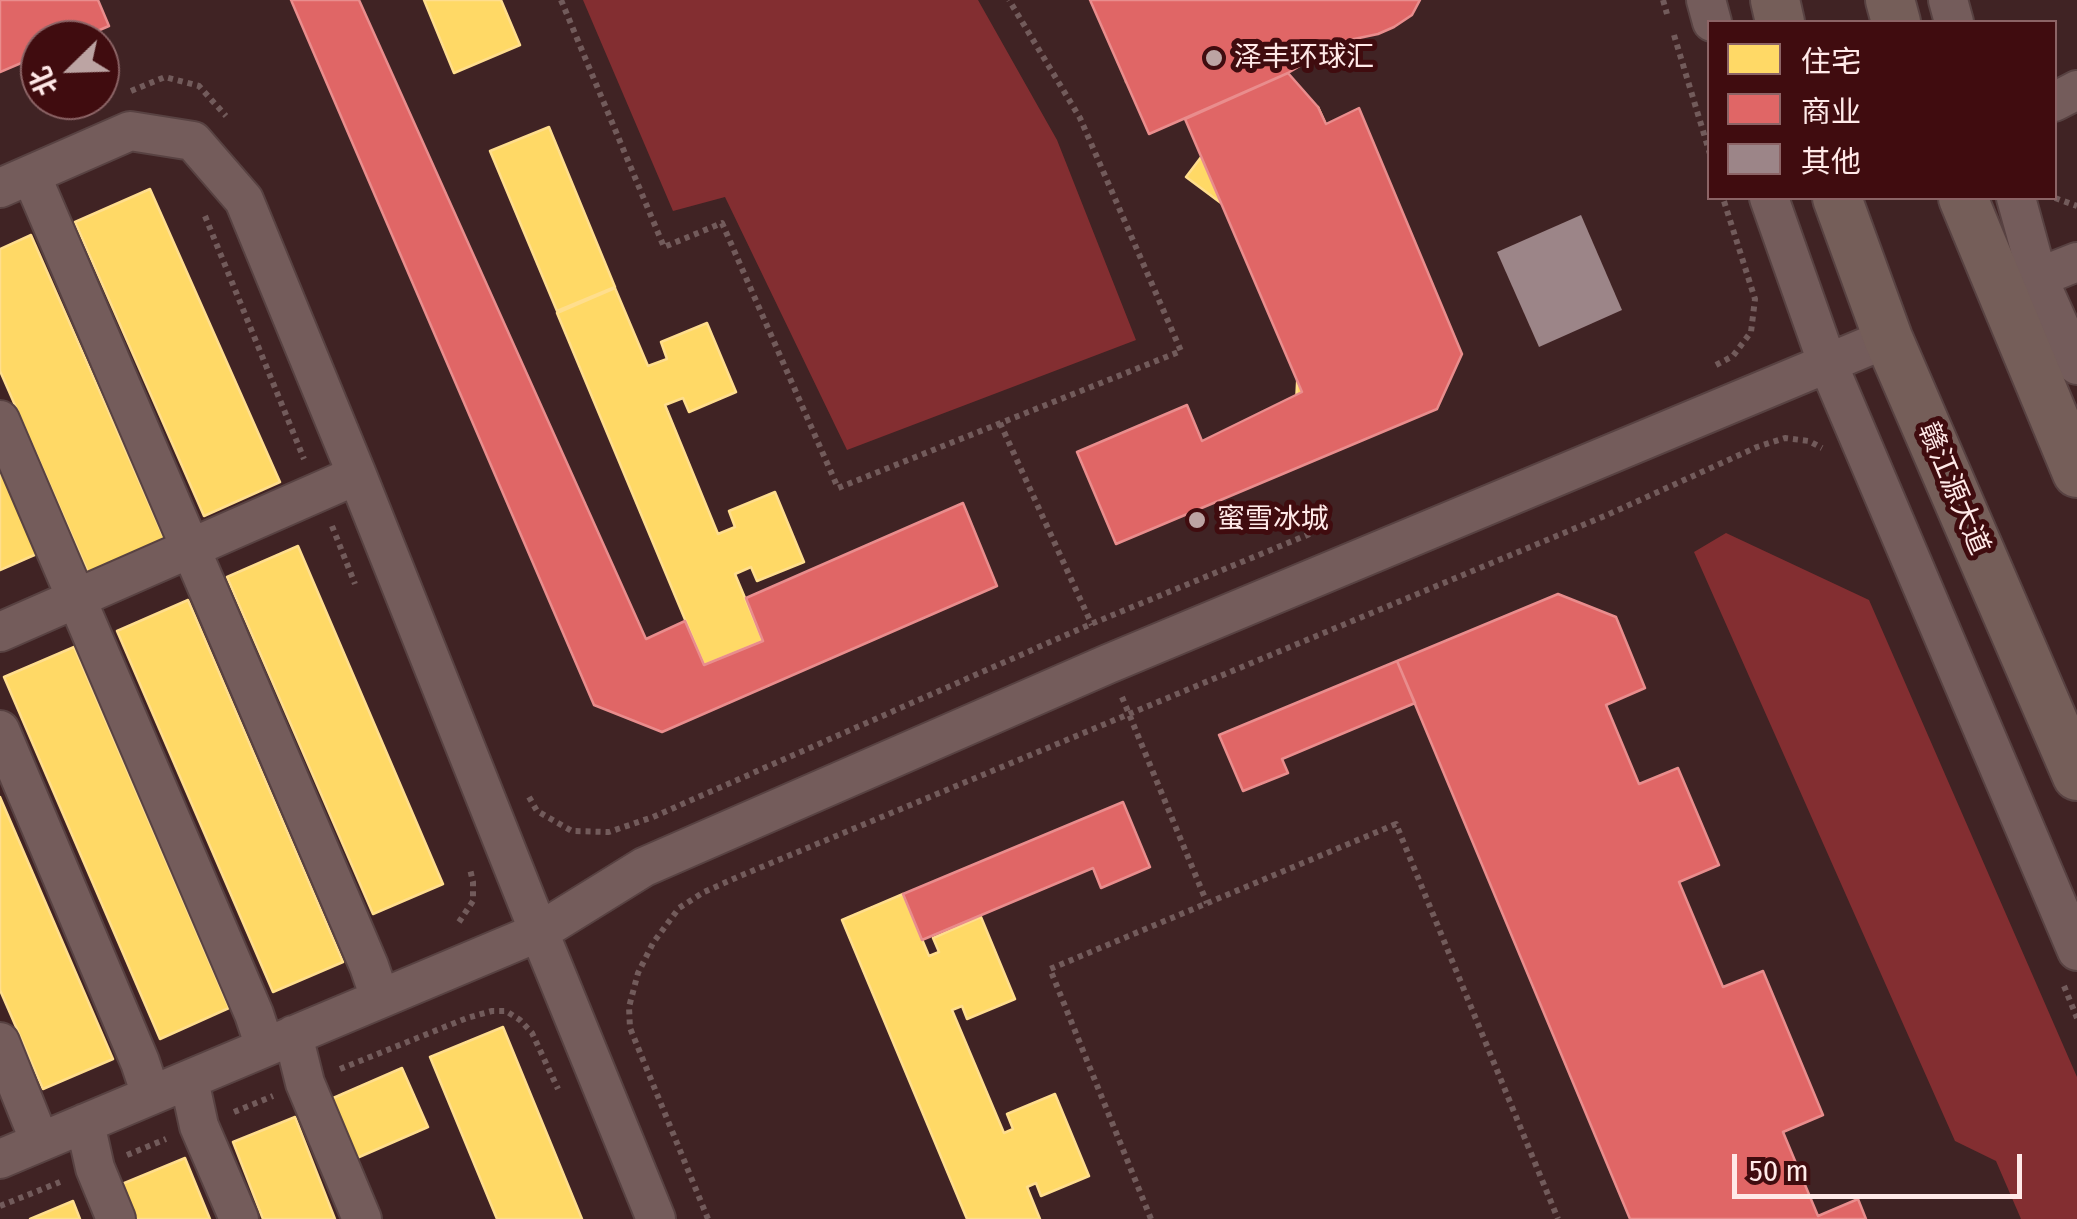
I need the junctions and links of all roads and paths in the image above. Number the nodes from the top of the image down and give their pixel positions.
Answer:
1 (562, 0) edge
2 (1009, 0) edge
3 (1663, 0) edge
4 (1668, 17) dead end
5 (1674, 34) dead end
6 (129, 92) dead end
7 (230, 121) dead end
8 (1707, 144) edge
9 (16, 181) edge
10 (1724, 200) edge
11 (1770, 200) edge
12 (1838, 200) edge
13 (1964, 200) edge
14 (2016, 200) edge
15 (2077, 262) edge
16 (2019, 285) junction
17 (1888, 338) junction
18 (1827, 362) junction
19 (2077, 364) edge
20 (1704, 372) dead end
21 (0, 420) edge
22 (1826, 450) dead end
23 (2077, 473) edge
24 (357, 475) junction
25 (1327, 527) dead end
26 (191, 548) junction
27 (76, 598) junction
28 (0, 632) edge
29 (0, 730) edge
30 (2077, 776) edge
31 (528, 795) dead end
32 (538, 932) junction
33 (2069, 966) edge
34 (380, 998) junction
35 (2077, 1018) edge
36 (279, 1041) junction
37 (0, 1042) edge
38 (189, 1080) junction
39 (151, 1095) junction
40 (85, 1123) junction
41 (40, 1142) junction
42 (0, 1159) edge
43 (116, 1219) edge
44 (238, 1219) edge
45 (362, 1219) edge
46 (656, 1219) edge
47 (708, 1219) edge
48 (1151, 1219) edge
49 (1558, 1219) edge

1 - 2 path
3 - 4 path
5 - 8 path
6 - 7 path
9 - 24 street
9 - 26 street
10 - 20 path
11 - 18 street
12 - 17 main road, 赣江源大道
13 - 16 main road
14 - 16 street
15 - 16 street
16 - 19 street
16 - 23 main road
17 - 18 street
17 - 30 main road, 赣江源大道
18 - 32 street
18 - 33 street
21 - 27 street
22 - 47 path
24 - 26 street
24 - 32 street
25 - 31 path
26 - 27 street
26 - 34 street
27 - 28 street
27 - 36 street
29 - 39 street
32 - 34 street
32 - 46 street
33 - 35 path
34 - 36 street
36 - 38 street
36 - 45 street
37 - 41 street
38 - 39 street
38 - 44 street
39 - 40 street
40 - 41 street
40 - 43 street
41 - 42 street
48 - 49 path

